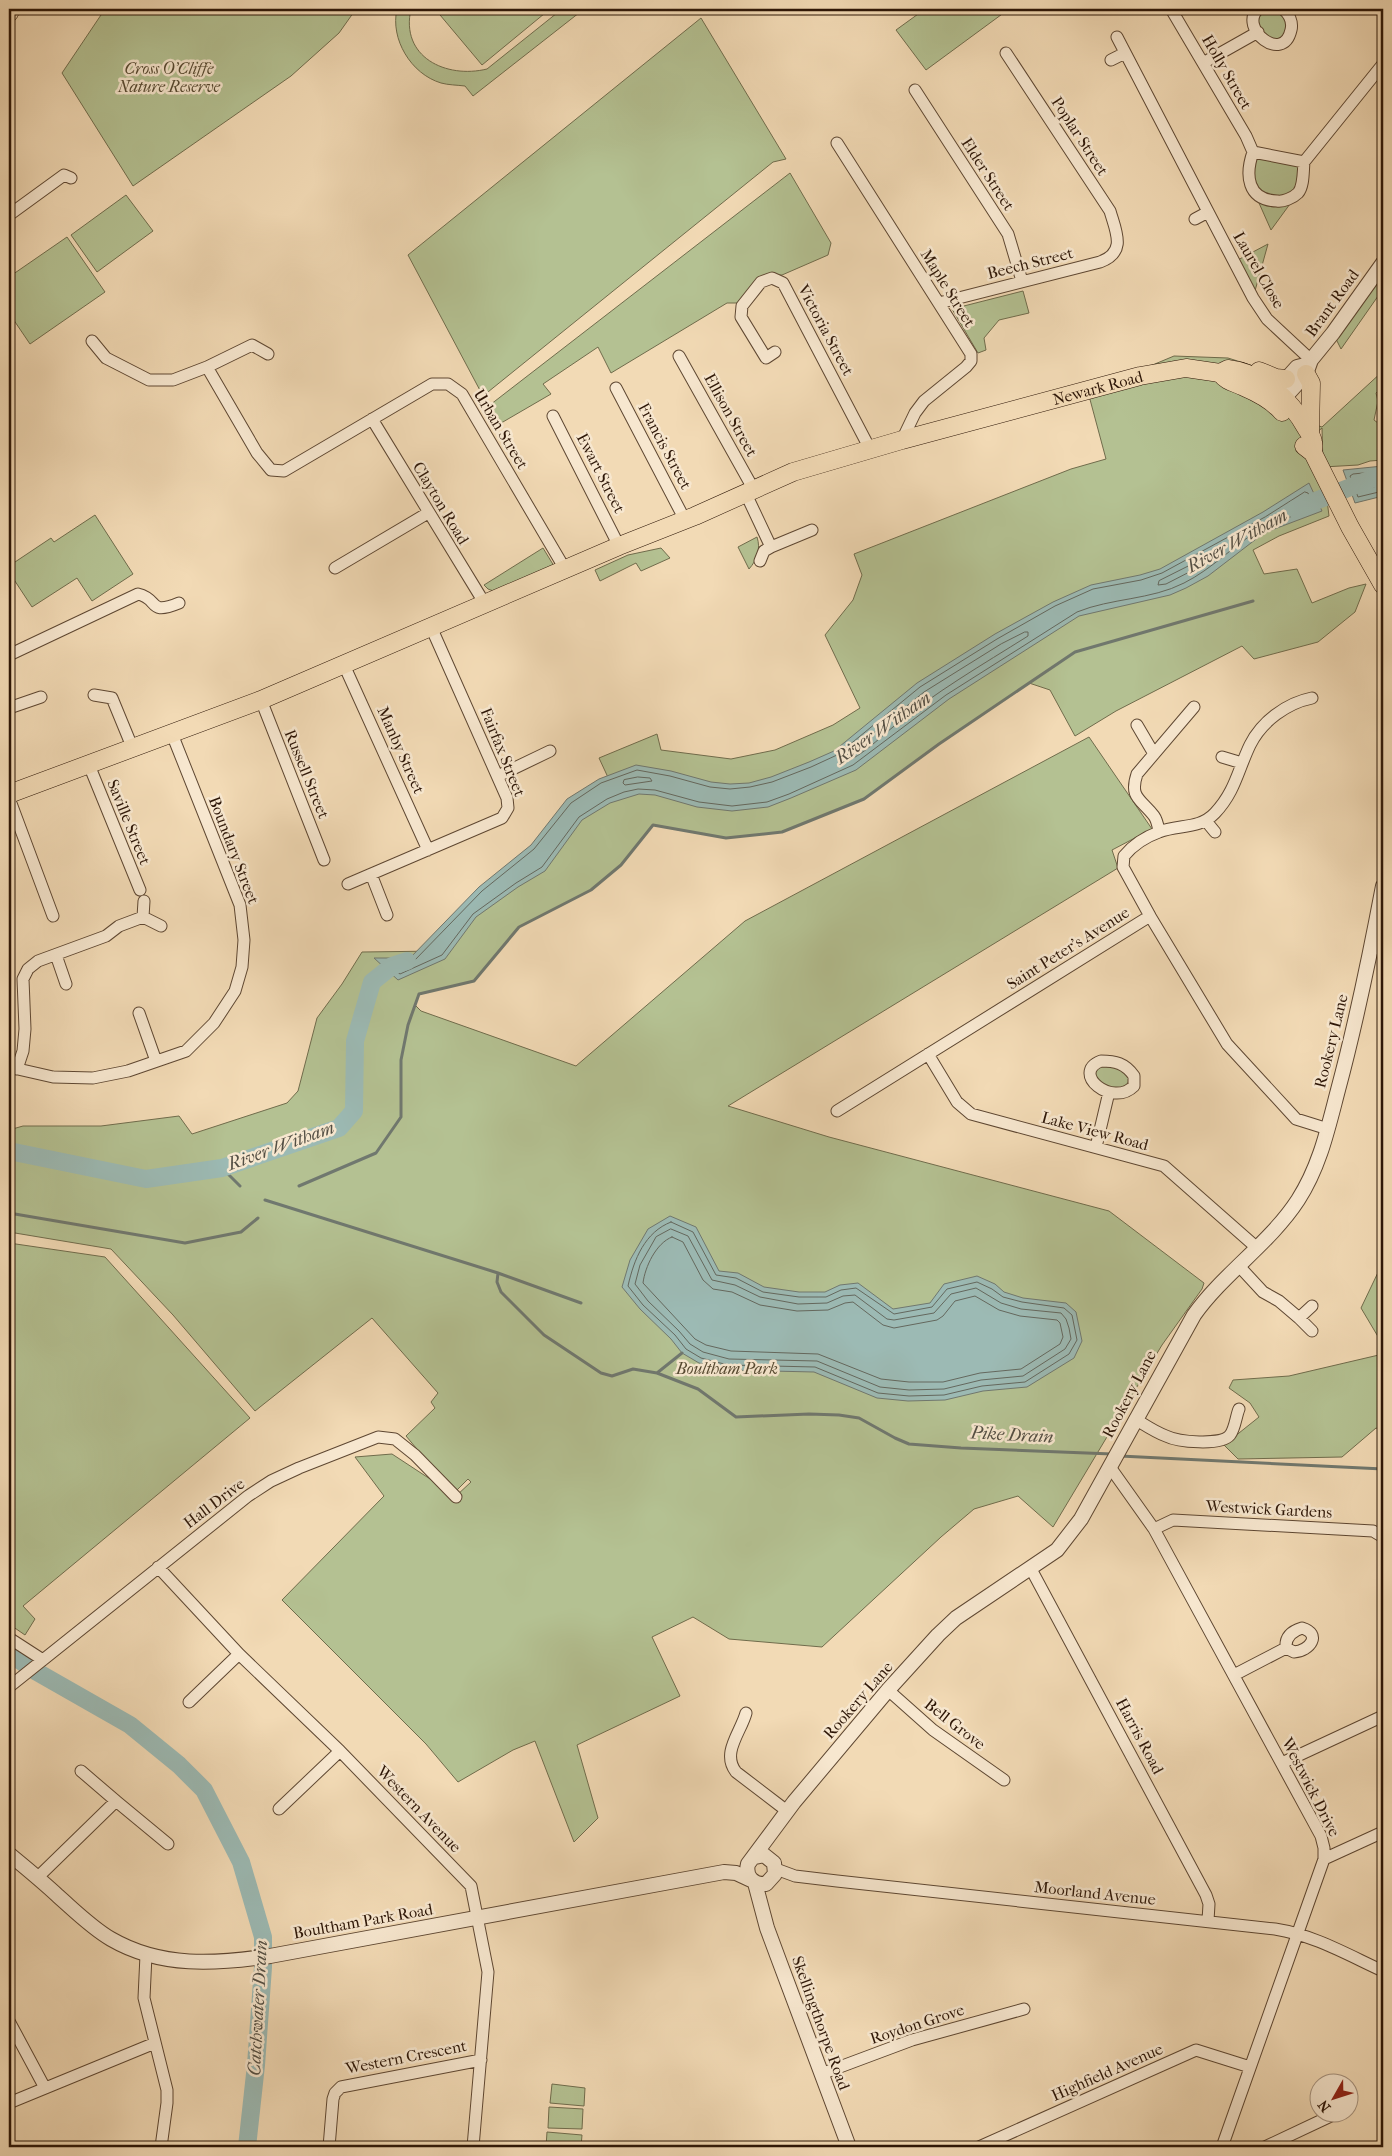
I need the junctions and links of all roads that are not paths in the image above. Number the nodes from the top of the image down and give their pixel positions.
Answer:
1 (11, 9) edge
2 (1171, 9) edge
3 (1258, 9) edge
4 (1283, 9) edge
5 (9, 13) edge
6 (1258, 32) junction
7 (1117, 37) dead end
8 (1125, 52) junction
9 (1006, 53) dead end
10 (1111, 60) dead end
11 (1203, 63) junction
12 (1383, 64) edge
13 (915, 90) dead end
14 (837, 143) dead end
15 (1253, 152) junction
16 (1304, 162) junction
17 (71, 178) dead end
18 (1208, 212) junction
19 (9, 215) edge
20 (1195, 219) dead end
21 (1118, 240) joint
22 (1383, 263) edge
23 (1022, 281) junction
24 (940, 303) junction
25 (92, 341) dead end
26 (775, 352) dead end
27 (268, 354) dead end
28 (679, 356) dead end
29 (1309, 366) junction
30 (207, 367) junction
31 (1220, 373) junction
32 (616, 388) dead end
33 (1278, 395) junction
34 (553, 416) dead end
35 (372, 419) junction
36 (1310, 434) junction
37 (902, 440) junction
38 (870, 449) junction
39 (1313, 454) junction
40 (750, 492) junction
41 (428, 513) junction
42 (685, 520) junction
43 (812, 530) dead end
44 (619, 546) junction
45 (772, 547) junction
46 (760, 561) dead end
47 (335, 568) dead end
48 (565, 569) junction
49 (1383, 585) edge
50 (179, 603) dead end
51 (485, 604) junction
52 (431, 626) junction
53 (9, 655) edge
54 (344, 665) junction
55 (94, 695) dead end
56 (1304, 696) dead end
57 (41, 697) dead end
58 (261, 700) junction
59 (1194, 707) dead end
60 (9, 708) edge
61 (1137, 725) dead end
62 (172, 734) junction
63 (133, 749) junction
64 (550, 751) dead end
65 (1154, 754) junction
66 (1222, 757) dead end
67 (1242, 763) junction
68 (89, 765) junction
69 (498, 776) junction
70 (9, 794) edge
71 (9, 798) edge
72 (1206, 821) junction
73 (1159, 832) junction
74 (1215, 832) dead end
75 (428, 850) junction
76 (324, 860) dead end
77 (371, 874) junction
78 (348, 884) dead end
79 (1383, 886) edge
80 (387, 915) dead end
81 (53, 916) dead end
82 (1150, 916) junction
83 (143, 917) junction
84 (161, 926) dead end
85 (1377, 949) edge
86 (56, 955) junction
87 (66, 984) dead end
88 (139, 1013) dead end
89 (928, 1054) junction
90 (156, 1062) junction
91 (13, 1068) edge
92 (1109, 1092) dead end
93 (837, 1111) dead end
94 (1328, 1129) junction
95 (1096, 1147) junction
96 (1256, 1248) junction
97 (1238, 1265) junction
98 (1312, 1306) dead end
99 (1299, 1318) junction
100 (1312, 1331) dead end
101 (1239, 1408) dead end
102 (1135, 1419) junction
103 (1115, 1460) junction
104 (456, 1497) dead end
105 (1154, 1529) junction
106 (1383, 1536) edge
107 (158, 1567) junction
108 (1031, 1570) junction
109 (9, 1638) edge
110 (1286, 1648) dead end
111 (240, 1654) junction
112 (40, 1662) junction
113 (1234, 1675) junction
114 (9, 1687) edge
115 (888, 1690) junction
116 (189, 1702) dead end
117 (746, 1713) dead end
118 (1383, 1716) edge
119 (340, 1751) junction
120 (1282, 1763) junction
121 (82, 1771) dead end
122 (1004, 1780) dead end
123 (116, 1802) junction
124 (279, 1809) dead end
125 (787, 1811) junction
126 (1383, 1832) edge
127 (769, 1838) junction
128 (168, 1844) dead end
129 (9, 1854) edge
130 (1324, 1859) junction
131 (751, 1860) junction
132 (724, 1872) junction
133 (765, 1876) junction
134 (38, 1877) junction
135 (478, 1918) junction
136 (1208, 1921) junction
137 (1297, 1933) junction
138 (146, 1955) junction
139 (1383, 1971) edge
140 (1024, 2009) dead end
141 (9, 2021) edge
142 (155, 2043) junction
143 (481, 2060) junction
144 (1250, 2067) junction
145 (821, 2074) junction
146 (45, 2088) junction
147 (9, 2103) edge
148 (1314, 2124) edge
149 (161, 2147) edge
150 (329, 2147) edge
151 (473, 2147) edge
152 (849, 2147) edge
153 (979, 2147) edge
154 (1222, 2147) edge
155 (1265, 2147) edge

1 - 5 main road
2 - 11 street, Holly Street
3 - 6 street
4 - 6 street
6 - 11 street
7 - 8 street, Laurel Close
8 - 10 street
8 - 18 street, Laurel Close
9 - 21 street, Poplar Street
11 - 15 street, Holly Street
12 - 16 street
13 - 23 street, Elder Street
14 - 24 street, Maple Street
15 - 16 street
15 - 16 street
17 - 19 street
18 - 20 street
18 - 29 street, Laurel Close
21 - 23 street, Beech Street
22 - 29 street, Brant Road
23 - 24 street, Beech Street
24 - 37 street, Maple Street
25 - 30 street
26 - 38 street, Victoria Street
27 - 30 street
28 - 40 street, Ellison Street
29 - 33 street, Brant Road
29 - 33 street
29 - 36 main road
30 - 35 street, Urban Street
31 - 33 main road, Newark Road
31 - 33 main road, Newark Road
31 - 37 main road, Newark Road
32 - 42 street, Francis Street
33 - 36 main road, Newark Road
33 - 39 main road, Newark Road
34 - 44 street, Ewart Street
35 - 41 street, Clayton Road
35 - 48 street, Urban Street
36 - 39 main road, Newark Road
37 - 38 main road, Newark Road
38 - 40 main road, Newark Road
39 - 49 main road, Newark Road
40 - 42 main road, Newark Road
40 - 45 street, Ellison Street
41 - 47 street
41 - 51 street, Clayton Road
42 - 44 main road, Newark Road
43 - 45 street
44 - 48 main road, Newark Road
45 - 46 street
48 - 51 main road, Newark Road
50 - 53 street
51 - 52 main road, Newark Road
52 - 54 main road, Newark Road
52 - 69 street, Fairfax Street
54 - 58 main road, Newark Road
54 - 75 street, Manby Street
55 - 63 street
56 - 67 street
57 - 60 street
58 - 62 main road, Newark Road
58 - 76 street, Russell Street
59 - 65 street
61 - 65 street
62 - 63 main road, Newark Road
62 - 90 street, Boundary Street
63 - 68 main road, Newark Road
64 - 69 street
65 - 73 street
66 - 67 street
67 - 72 street
68 - 70 main road, Newark Road
68 - 83 street, Saville Street
69 - 75 street, Fairfax Street
71 - 81 street
72 - 73 street
72 - 74 street
73 - 82 street
75 - 77 street, Fairfax Street
77 - 78 street, Fairfax Street
77 - 80 street
79 - 85 street, Rookery Lane
82 - 89 street, Saint Peter's Avenue
82 - 94 street, Saint Peter's Avenue
83 - 84 street
83 - 86 street
85 - 94 street, Rookery Lane
86 - 87 street
86 - 91 street
88 - 90 street
89 - 93 street, Saint Peter's Avenue
89 - 95 street, Lake View Road
90 - 91 street, Boundary Street
92 - 95 street
94 - 96 street, Rookery Lane
95 - 96 street, Lake View Road
96 - 97 street, Rookery Lane
97 - 99 street
97 - 102 street, Rookery Lane
98 - 99 street
99 - 100 street
101 - 102 street
102 - 103 street, Rookery Lane
103 - 105 street, Westwick Drive
103 - 108 street, Rookery Lane
104 - 107 street, Hall Drive
105 - 106 street, Westwick Gardens
105 - 113 street, Westwick Drive
107 - 111 street, Western Avenue
107 - 112 street, Hall Drive
108 - 115 street, Rookery Lane
108 - 136 street, Harris Road
109 - 112 street
110 - 113 street
111 - 116 street
111 - 119 street, Western Avenue
112 - 114 street, Hall Drive
113 - 120 street, Westwick Drive
115 - 122 street, Bell Grove
115 - 125 street, Rookery Lane
117 - 125 street
118 - 120 street
119 - 124 street
119 - 135 street, Western Avenue
120 - 130 street, Westwick Drive
121 - 123 street
123 - 128 street
123 - 134 street
125 - 127 street, Rookery Lane
126 - 130 street
127 - 131 street, Rookery Lane
127 - 133 street
129 - 134 street, Boultham Park Road
130 - 137 street, Westwick Drive
131 - 132 street, Boultham Park Road
131 - 133 street
131 - 133 street
132 - 133 street
132 - 135 street, Boultham Park Road
133 - 136 street, Moorland Avenue
133 - 145 street, Skellingthorpe Road
134 - 138 street, Boultham Park Road
135 - 138 street, Boultham Park Road
135 - 143 street, Western Avenue
136 - 137 street, Moorland Avenue
137 - 139 street, Moorland Avenue
137 - 144 street, Westwick Drive
138 - 142 street
140 - 145 street, Roydon Grove
141 - 146 street
142 - 146 street
142 - 149 street
143 - 150 street, Western Crescent
143 - 151 street, Western Avenue
144 - 153 street, Highfield Avenue
144 - 154 street, Westwick Drive
145 - 152 street, Skellingthorpe Road
146 - 147 street
148 - 155 street

